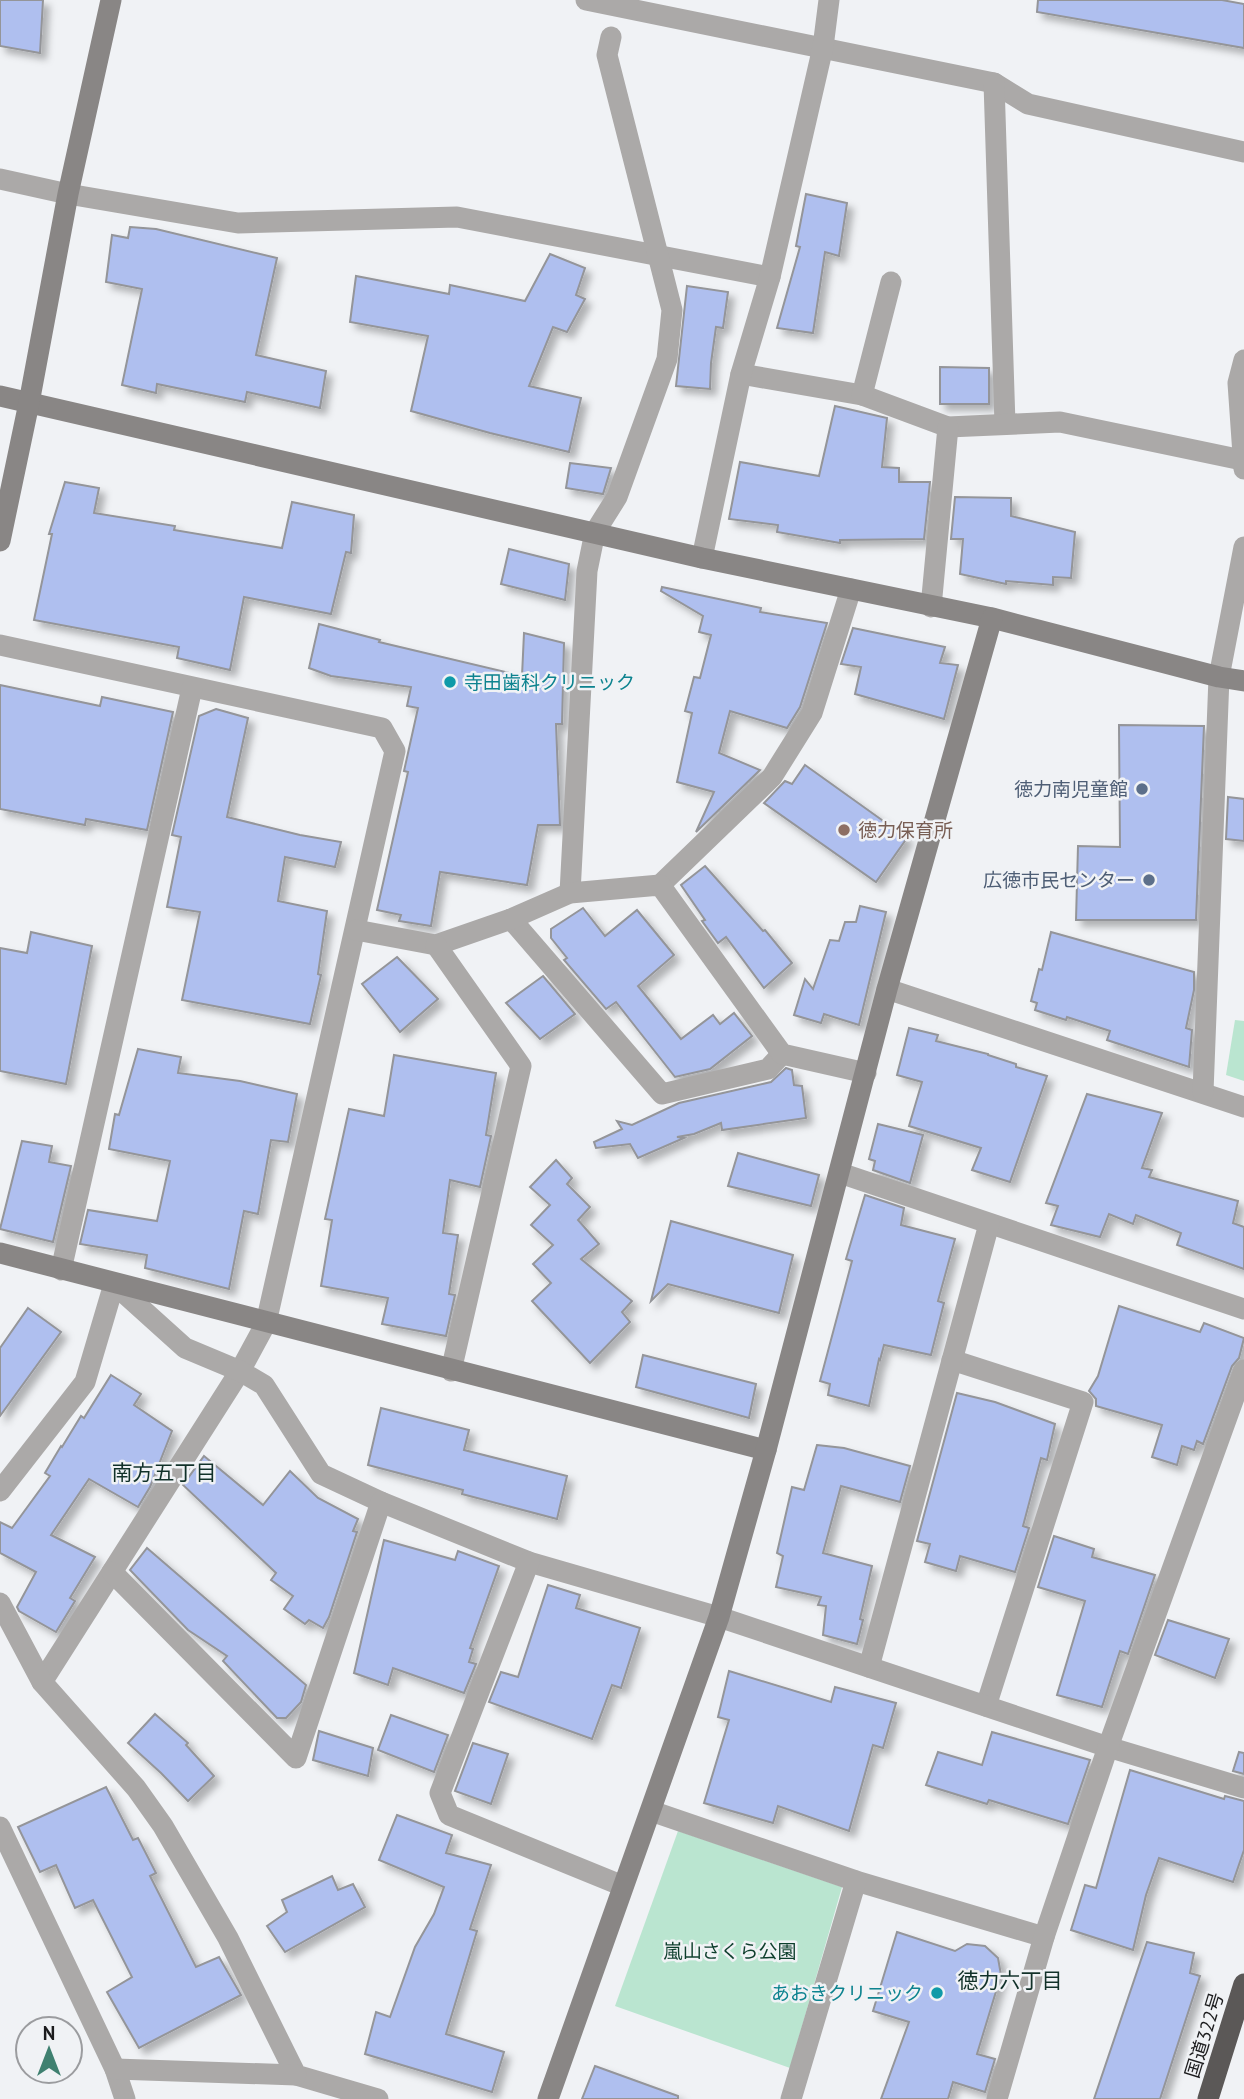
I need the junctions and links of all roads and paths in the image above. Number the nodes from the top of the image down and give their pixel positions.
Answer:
1 (111, 0) edge
2 (586, 0) edge
3 (829, 0) edge
4 (611, 37) dead end
5 (823, 47) junction
6 (994, 83) junction
7 (1244, 152) edge
8 (0, 179) edge
9 (68, 194) junction
10 (658, 257) junction
11 (770, 277) junction
12 (891, 282) dead end
13 (1244, 360) edge
14 (741, 374) junction
15 (862, 395) junction
16 (0, 396) edge
17 (29, 403) junction
18 (1004, 424) junction
19 (948, 427) junction
20 (1243, 464) edge
21 (595, 533) junction
22 (0, 541) edge
23 (1244, 547) edge
24 (702, 558) junction
25 (851, 589) junction
26 (931, 607) junction
27 (992, 618) junction
28 (0, 645) edge
29 (1219, 677) junction
30 (1244, 681) edge
31 (192, 688) junction
32 (660, 885) junction
33 (570, 893) junction
34 (511, 919) junction
35 (356, 930) junction
36 (436, 945) junction
37 (887, 989) junction
38 (782, 1054) junction
39 (866, 1073) junction
40 (1203, 1092) junction
41 (1244, 1107) edge
42 (840, 1173) junction
43 (989, 1224) junction
44 (0, 1253) edge
45 (61, 1269) junction
46 (114, 1284) junction
47 (1244, 1309) edge
48 (266, 1323) junction
49 (952, 1360) junction
50 (1244, 1370) edge
51 (240, 1371) junction
52 (451, 1371) junction
53 (766, 1450) junction
54 (0, 1491) edge
55 (381, 1502) junction
56 (529, 1562) junction
57 (112, 1572) junction
58 (0, 1603) edge
59 (719, 1617) junction
60 (869, 1667) junction
61 (42, 1682) junction
62 (986, 1706) junction
63 (1108, 1747) junction
64 (1244, 1788) edge
65 (651, 1811) junction
66 (0, 1827) edge
67 (856, 1881) junction
68 (623, 1886) junction
69 (1044, 1937) junction
70 (1244, 1984) edge
71 (115, 2069) junction
72 (296, 2075) junction
73 (125, 2099) edge
74 (379, 2099) edge
75 (548, 2099) edge
76 (791, 2099) edge
77 (997, 2099) edge
78 (1209, 2099) edge

1 - 9 street
2 - 5 street
3 - 5 street
4 - 10 street
5 - 6 street
5 - 11 street
6 - 7 street
6 - 18 street
8 - 9 street
9 - 10 street
9 - 17 street
10 - 11 street
10 - 21 street
11 - 14 street
12 - 15 street
13 - 20 street
14 - 15 street
14 - 24 street
15 - 19 street
16 - 17 street
17 - 21 street
17 - 22 street
18 - 19 street
18 - 20 street
19 - 26 street
21 - 24 street
21 - 33 street
23 - 29 street
24 - 25 street
25 - 26 street
25 - 32 street
26 - 27 street
27 - 29 street
27 - 37 street
28 - 31 street
29 - 30 street
29 - 40 street
31 - 35 street
31 - 45 street
32 - 33 street
32 - 38 street
33 - 34 street
34 - 36 street
34 - 38 street
35 - 36 street
35 - 48 street
36 - 52 street
37 - 39 street
37 - 40 street
38 - 39 street
39 - 42 street
40 - 41 street
42 - 43 street
42 - 53 street
43 - 47 street
43 - 49 street
44 - 45 street
45 - 46 street
46 - 48 street
46 - 51 street
46 - 54 street
48 - 51 street
48 - 52 street
49 - 60 street
49 - 62 street
50 - 63 street
51 - 55 street
51 - 57 street
52 - 53 street
53 - 59 street
55 - 56 street
55 - 57 street
56 - 59 street
56 - 68 street
57 - 61 street
58 - 61 street
59 - 60 street
59 - 65 street
60 - 62 street
61 - 72 street
62 - 63 street
63 - 64 street
63 - 69 street
65 - 67 street
65 - 68 street
66 - 71 street
67 - 69 street
67 - 76 street
68 - 75 street
69 - 77 street
70 - 78 highway, 国道322号
71 - 72 street
71 - 73 street
72 - 74 street

